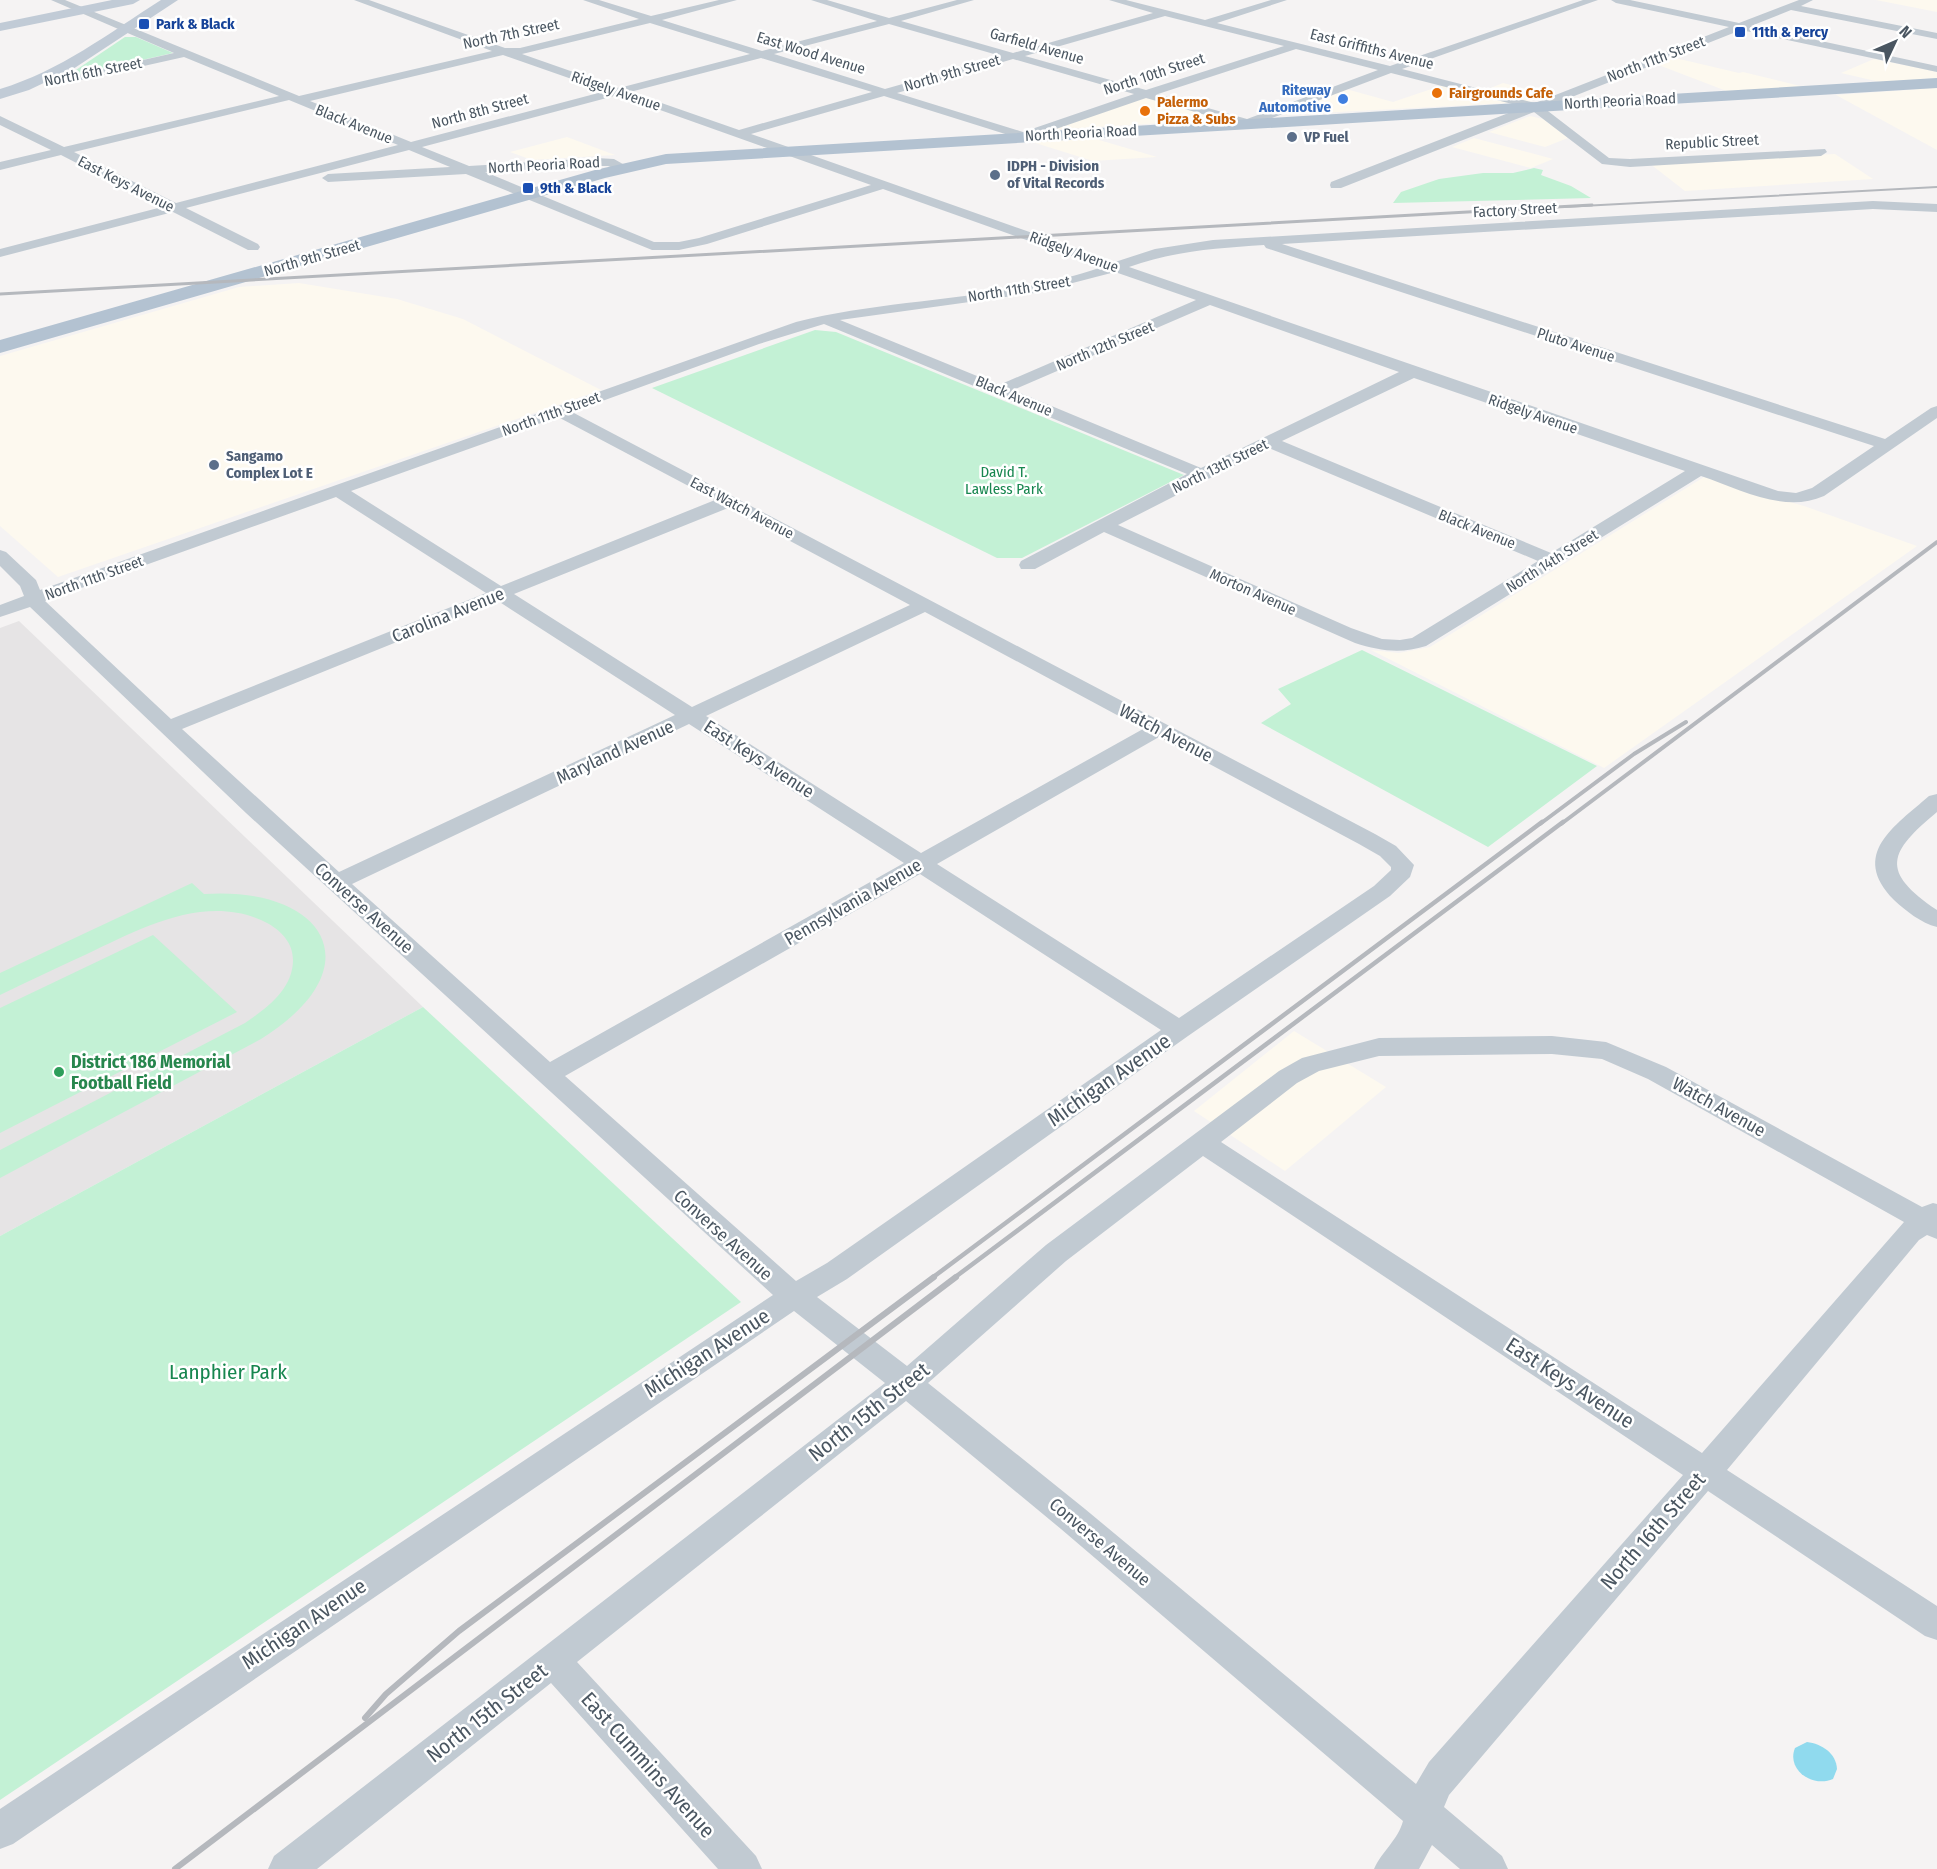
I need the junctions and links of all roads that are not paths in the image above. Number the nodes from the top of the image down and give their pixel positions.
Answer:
1 (56, 0) edge
2 (161, 0) edge
3 (171, 0) edge
4 (359, 0) edge
5 (588, 0) edge
6 (732, 0) edge
7 (816, 0) edge
8 (969, 0) edge
9 (1114, 0) edge
10 (1282, 0) edge
11 (1593, 0) edge
12 (1616, 0) edge
13 (1808, 0) edge
14 (128, 1) edge
15 (145, 7) edge
16 (1789, 8) junction
17 (82, 10) junction
18 (1165, 13) junction
19 (650, 20) junction
20 (891, 20) junction
21 (1205, 23) junction
22 (0, 27) edge
23 (1740, 27) junction
24 (125, 29) junction
25 (1937, 36) edge
26 (1295, 46) junction
27 (505, 51) junction
28 (186, 53) junction
29 (762, 54) junction
30 (1013, 55) junction
31 (1390, 70) junction
32 (50, 77) junction
33 (1936, 80) edge
34 (617, 92) junction
35 (884, 92) junction
36 (0, 94) edge
37 (1148, 94) junction
38 (293, 98) junction
39 (1534, 106) junction
40 (0, 120) edge
41 (1248, 123) junction
42 (739, 134) junction
43 (1024, 136) junction
44 (408, 146) junction
45 (786, 150) junction
46 (60, 151) junction
47 (1821, 152) dead end
48 (1606, 161) joint
49 (0, 166) edge
50 (624, 168) junction
51 (465, 170) junction
52 (300, 174) junction
53 (884, 185) junction
54 (1336, 185) dead end
55 (527, 196) junction
56 (173, 208) junction
57 (1937, 208) edge
58 (1268, 240) junction
59 (253, 247) dead end
60 (0, 253) edge
61 (1115, 267) junction
62 (1210, 300) junction
63 (826, 319) junction
64 (0, 347) edge
65 (1413, 372) junction
66 (1000, 390) junction
67 (559, 411) junction
68 (1937, 411) edge
69 (1269, 442) junction
70 (1886, 445) junction
71 (1697, 471) junction
72 (1201, 474) junction
73 (338, 490) junction
74 (729, 501) junction
75 (1105, 525) junction
76 (0, 556) edge
77 (1553, 560) junction
78 (1028, 565) dead end
79 (501, 594) junction
80 (34, 599) junction
81 (925, 605) junction
82 (0, 611) edge
83 (1404, 647) joint
84 (692, 716) junction
85 (167, 728) junction
86 (1158, 729) junction
87 (1937, 801) edge
88 (921, 863) junction
89 (1403, 865) joint
90 (337, 882) junction
91 (1937, 920) edge
92 (1179, 1030) junction
93 (1485, 1044) joint
94 (547, 1075) junction
95 (1203, 1142) junction
96 (1933, 1219) edge
97 (793, 1297) junction
98 (905, 1383) junction
99 (1705, 1472) junction
100 (1937, 1625) edge
101 (553, 1661) junction
102 (1422, 1813) junction
103 (0, 1831) edge
104 (287, 1869) edge
105 (743, 1869) edge
106 (1393, 1869) edge
107 (1489, 1869) edge

1 - 17 street, Black Avenue
2 - 15 main road
3 - 15 main road
4 - 27 street, Ridgely Avenue
5 - 19 street, East Wood Avenue
6 - 19 street, North 7th Street
7 - 20 street, Garfield Avenue
8 - 20 street, North 8th Street
9 - 18 street, East Griffiths Avenue
10 - 21 street
11 - 31 street
12 - 23 street
13 - 16 street, North 11th Street
14 - 15 main road
14 - 17 main road
15 - 24 main road
16 - 23 street, North 11th Street
16 - 25 street
17 - 22 main road
17 - 24 street, Black Avenue
18 - 21 street, East Griffiths Avenue
18 - 30 street, North 9th Street
19 - 27 street, North 7th Street
19 - 29 street, East Wood Avenue
20 - 29 street, North 8th Street
20 - 30 street, Garfield Avenue
21 - 26 street, East Griffiths Avenue
23 - 33 street
23 - 39 street, North 11th Street
24 - 28 street, Black Avenue
24 - 32 main road
26 - 31 street, East Griffiths Avenue
26 - 37 street, North 10th Street
27 - 34 street, Ridgely Avenue
27 - 38 street, North 7th Street
28 - 32 street, North 6th Street
28 - 38 street, Black Avenue
29 - 34 street, North 8th Street
29 - 35 street, East Wood Avenue
30 - 35 street, North 9th Street
30 - 37 street, Garfield Avenue
31 - 39 street, East Griffiths Avenue
31 - 41 street
32 - 36 main road, North 6th Street
33 - 39 main road, North Peoria Road
34 - 42 street, Ridgely Avenue
34 - 44 street, North 8th Street
35 - 42 street, North 9th Street
35 - 43 street, East Wood Avenue
37 - 41 street, Garfield Avenue
37 - 43 street, North 10th Street
38 - 44 street, Black Avenue
38 - 46 street, North 7th Street
39 - 41 main road, North Peoria Road
39 - 48 street, East Griffiths Avenue
39 - 54 street, North 11th Street
40 - 46 street, East Keys Avenue
41 - 43 main road, North Peoria Road
42 - 45 street, Ridgely Avenue
43 - 45 main road, North Peoria Road
44 - 51 street, Black Avenue
44 - 52 street, North 8th Street
45 - 50 main road, North Peoria Road
45 - 53 street, Ridgely Avenue
46 - 49 street, North 7th Street
46 - 56 street, East Keys Avenue
47 - 48 street, Republic Street
50 - 51 street, North Peoria Road
50 - 55 main road, North 9th Street
51 - 52 street, North Peoria Road
51 - 55 street, Black Avenue
52 - 56 street, North 8th Street
53 - 55 street, Black Avenue
53 - 61 street, Ridgely Avenue
55 - 64 main road, North 9th Street
56 - 59 street, East Keys Avenue
56 - 60 street, North 8th Street
57 - 58 street, Factory Street
58 - 61 street, Factory Street
58 - 70 street, Pluto Avenue
61 - 62 street, Ridgely Avenue
61 - 63 street, North 11th Street
62 - 65 street, Ridgely Avenue
62 - 66 street, North 12th Street
63 - 66 street, Black Avenue
63 - 67 street, North 11th Street
65 - 69 street, North 13th Street
65 - 71 street, Ridgely Avenue
66 - 72 street, Black Avenue
67 - 73 street, North 11th Street
67 - 74 street, East Watch Avenue
68 - 70 street
69 - 72 street, North 13th Street
69 - 77 street, Black Avenue
70 - 71 street, Ridgely Avenue
71 - 77 street, North 14th Street
72 - 75 street, North 13th Street
73 - 79 street, East Keys Avenue
73 - 80 street, North 11th Street
74 - 79 street, Carolina Avenue
74 - 81 street, East Watch Avenue
75 - 78 street, North 13th Street
75 - 83 street, Morton Avenue
76 - 80 street, Converse Avenue
77 - 83 street, North 14th Street
79 - 84 street, East Keys Avenue
79 - 85 street, Carolina Avenue
80 - 82 street, North 11th Street
80 - 85 street, Converse Avenue
81 - 84 street, Maryland Avenue
81 - 86 street, Watch Avenue
84 - 88 street, East Keys Avenue
84 - 90 street, Maryland Avenue
85 - 90 street, Converse Avenue
86 - 88 street, Pennsylvania Avenue
86 - 89 street, Watch Avenue
87 - 91 street
88 - 92 street, East Keys Avenue
88 - 94 street, Pennsylvania Avenue
89 - 92 street, Michigan Avenue
90 - 94 street, Converse Avenue
92 - 97 street, Michigan Avenue
93 - 95 street, North 15th Street
93 - 96 street, Watch Avenue
94 - 97 street, Converse Avenue
95 - 98 street, North 15th Street
95 - 99 street, East Keys Avenue
96 - 99 street, North 16th Street
97 - 98 street, Converse Avenue
97 - 103 street, Michigan Avenue
98 - 101 street, North 15th Street
98 - 102 street, Converse Avenue
99 - 100 street, East Keys Avenue
99 - 102 street, North 16th Street
101 - 104 street, North 15th Street
101 - 105 street, East Cummins Avenue
102 - 106 street, North 16th Street
102 - 107 street, Converse Avenue

